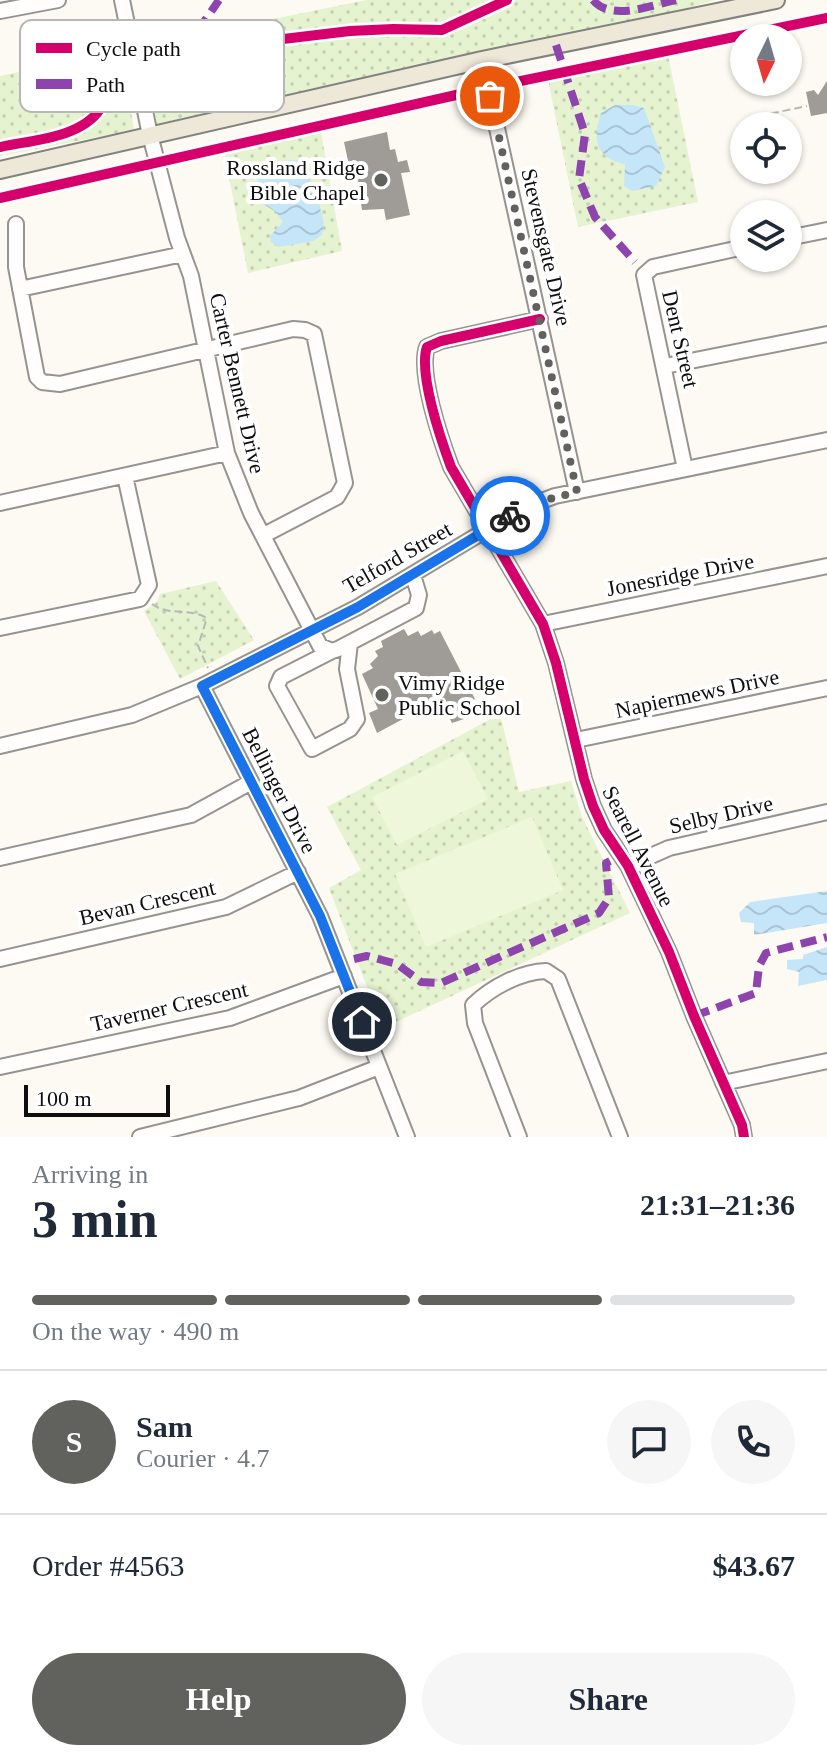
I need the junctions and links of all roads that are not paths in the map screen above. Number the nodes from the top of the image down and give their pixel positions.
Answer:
1 (58, 0) edge
2 (122, 0) edge
3 (776, 0) edge
4 (0, 10) edge
5 (126, 20) edge
6 (482, 60) junction
7 (284, 105) edge
8 (145, 112) edge
9 (252, 112) edge
10 (150, 135) junction
11 (0, 170) edge
12 (16, 224) dead end
13 (827, 230) edge
14 (802, 235) edge
15 (730, 250) edge
16 (183, 254) junction
17 (20, 289) junction
18 (540, 319) junction
19 (827, 334) edge
20 (205, 349) junction
21 (665, 366) junction
22 (827, 440) edge
23 (227, 453) junction
24 (685, 469) junction
25 (125, 476) junction
26 (577, 492) junction
27 (0, 503) edge
28 (487, 529) junction
29 (264, 535) junction
30 (827, 566) edge
31 (413, 575) junction
32 (543, 624) junction
33 (0, 628) edge
34 (311, 629) junction
35 (350, 643) junction
36 (332, 651) junction
37 (202, 686) junction
38 (827, 688) edge
39 (576, 740) junction
40 (0, 746) edge
41 (251, 782) junction
42 (827, 812) edge
43 (0, 858) edge
44 (628, 866) junction
45 (298, 872) junction
46 (0, 959) edge
47 (344, 976) junction
48 (827, 1061) edge
49 (0, 1067) edge
50 (379, 1067) junction
51 (723, 1083) junction
52 (140, 1137) edge
53 (407, 1137) edge
54 (519, 1137) edge
55 (620, 1137) edge
56 (744, 1137) edge

1 - 4 street
2 - 5 street, Carter Bennett Drive
3 - 6 main road
6 - 7 main road
6 - 18 street, Stevensgate Drive
8 - 10 street, Carter Bennett Drive
9 - 10 main road
10 - 11 main road
10 - 16 street, Carter Bennett Drive
12 - 17 street
13 - 14 street
15 - 21 street, Dent Street
16 - 17 street
16 - 20 street, Carter Bennett Drive
17 - 20 street
18 - 26 street, Stevensgate Drive
18 - 28 street, Searell Avenue
19 - 21 street
20 - 23 street, Carter Bennett Drive
20 - 29 street
21 - 24 street, Dent Street
22 - 24 street, Telford Street
23 - 25 street
23 - 29 street, Carter Bennett Drive
24 - 26 street, Telford Street
25 - 27 street
25 - 33 street
26 - 28 street, Telford Street
28 - 31 street, Telford Street
28 - 32 street, Searell Avenue
29 - 34 street, Carter Bennett Drive
30 - 32 street, Jonesridge Drive
31 - 34 street, Telford Street
31 - 35 street
32 - 39 street, Searell Avenue
34 - 36 street, Carter Bennett Drive
34 - 37 street, Telford Street
35 - 36 street
35 - 36 street
37 - 40 street, Telford Street
37 - 41 street, Bellinger Drive
38 - 39 street, Napiermews Drive
39 - 44 street, Searell Avenue
41 - 43 street
41 - 45 street, Bellinger Drive
42 - 44 street, Selby Drive
44 - 51 street, Searell Avenue
45 - 46 street, Bevan Crescent
45 - 47 street, Bellinger Drive
47 - 49 street, Taverner Crescent
47 - 50 street, Bellinger Drive
48 - 51 street
50 - 52 street
50 - 53 street, Bellinger Drive
51 - 56 street, Searell Avenue
54 - 55 street

